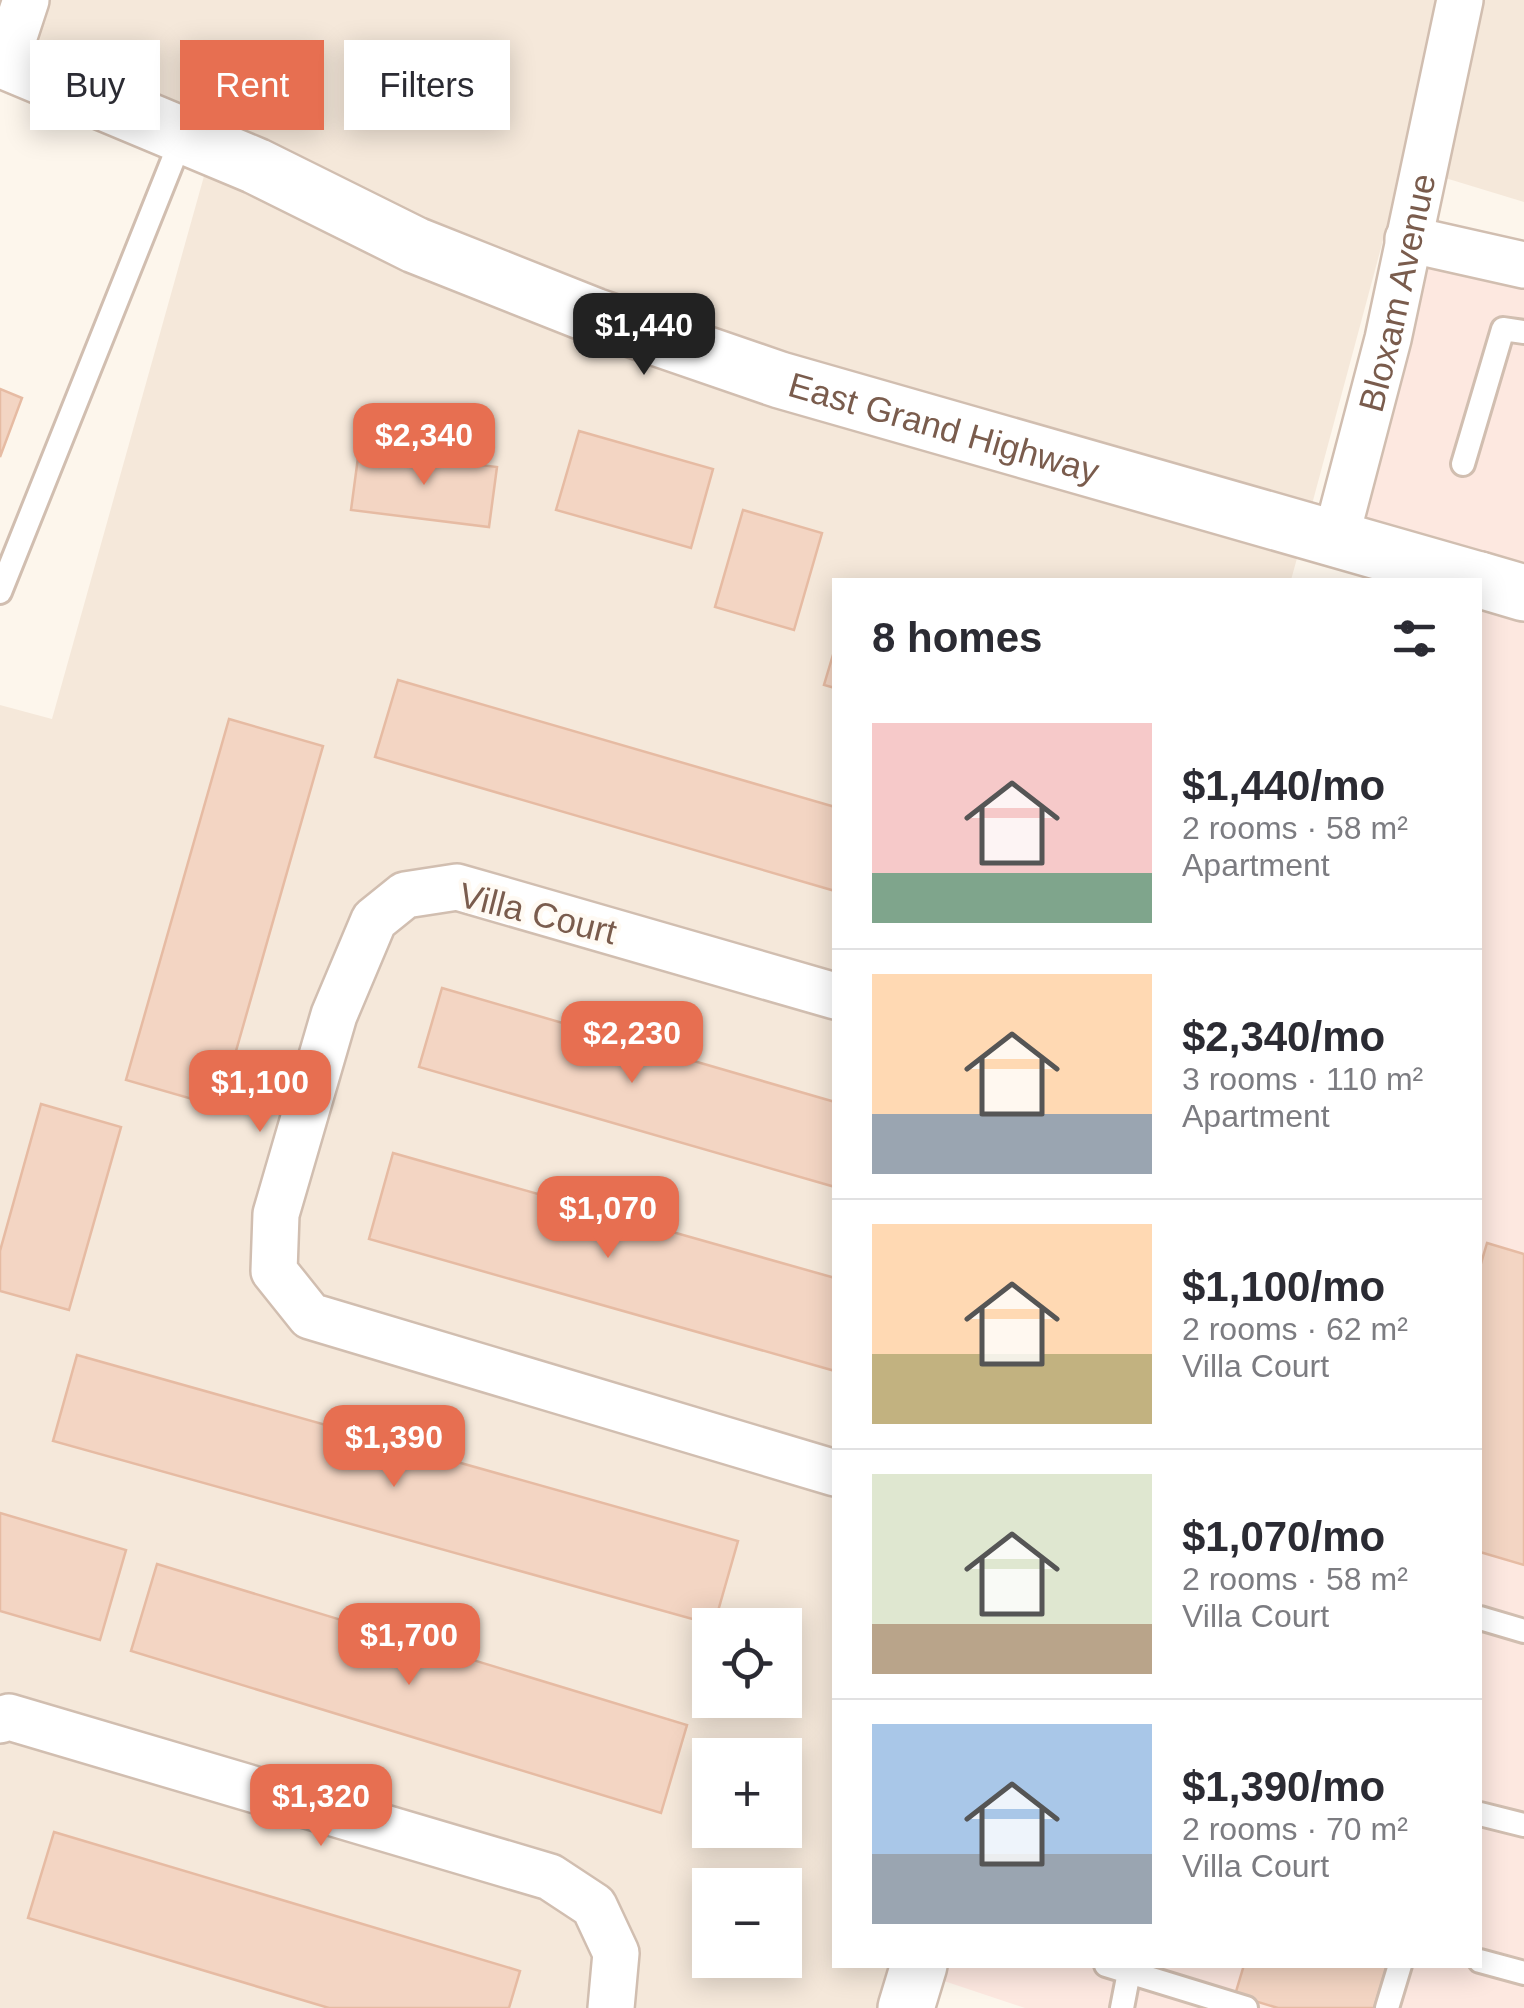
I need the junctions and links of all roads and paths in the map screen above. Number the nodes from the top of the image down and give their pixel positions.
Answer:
1 (26, 0) edge
2 (1460, 0) edge
3 (3, 60) edge
4 (183, 135) junction
5 (1408, 239) junction
6 (1524, 265) edge
7 (1524, 332) edge
8 (1463, 464) dead end
9 (1330, 558) edge
10 (1466, 578) edge
11 (1482, 581) edge
12 (0, 592) edge
13 (1524, 594) edge
14 (832, 995) edge
15 (832, 1473) edge
16 (1482, 1619) edge
17 (1524, 1631) edge
18 (0, 1720) edge
19 (1482, 1814) edge
20 (1524, 1825) edge
21 (1482, 1961) edge
22 (917, 1968) edge
23 (1116, 1968) edge
24 (1399, 1968) edge
25 (1130, 1972) junction
26 (1524, 1973) edge
27 (611, 2008) edge
28 (906, 2008) edge
29 (1122, 2008) edge
30 (1246, 2008) edge
31 (1387, 2008) edge

1 - 3 street
2 - 5 street, Bloxam Avenue
3 - 4 street, East Grand Highway
4 - 9 street, East Grand Highway
4 - 12 lane
5 - 6 street
5 - 9 street, Bloxam Avenue
7 - 8 lane
9 - 10 street, East Grand Highway
11 - 13 street, East Grand Highway
14 - 15 street, Villa Court
16 - 17 lane
18 - 27 street
19 - 20 lane
21 - 26 lane
22 - 28 street
23 - 25 lane
24 - 31 lane
25 - 29 lane
25 - 30 lane

